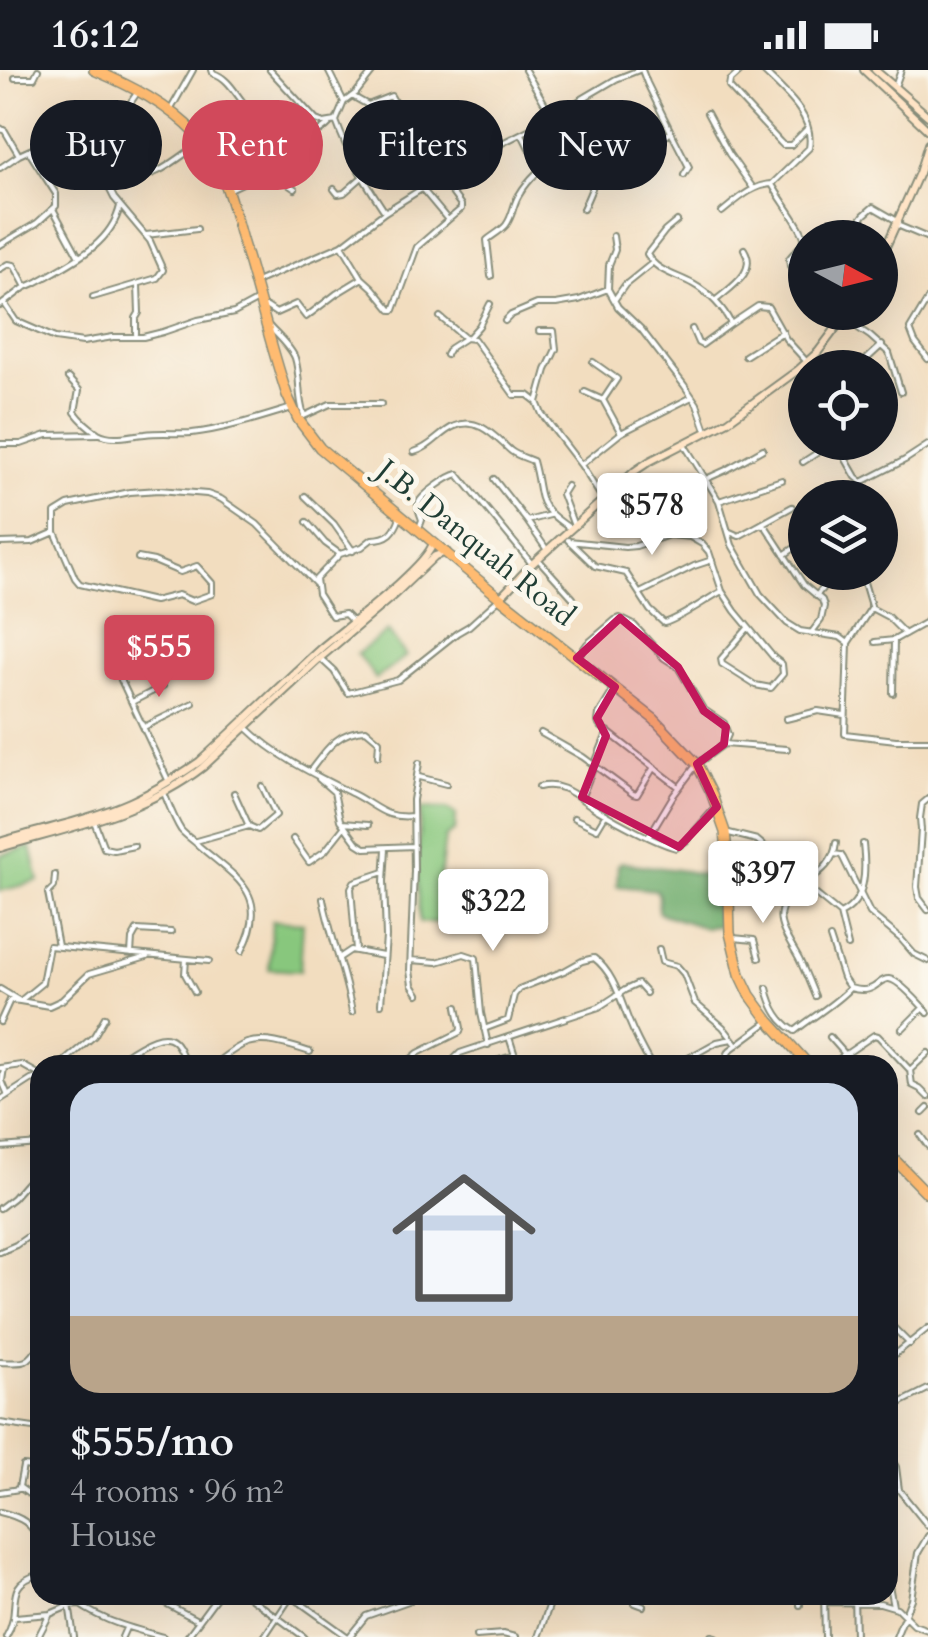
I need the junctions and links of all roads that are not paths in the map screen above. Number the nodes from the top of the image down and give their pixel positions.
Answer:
1 (38, 70) edge
2 (94, 70) edge
3 (193, 70) edge
4 (212, 70) edge
5 (270, 70) edge
6 (328, 70) edge
7 (374, 70) edge
8 (525, 70) edge
9 (612, 70) edge
10 (641, 70) edge
11 (742, 70) edge
12 (762, 70) edge
13 (864, 70) edge
14 (875, 70) edge
15 (902, 70) edge
16 (16, 78) dead end
17 (616, 79) junction
18 (139, 90) junction
19 (892, 90) junction
20 (352, 96) junction
21 (132, 100) edge
22 (239, 100) edge
23 (343, 100) edge
24 (347, 100) edge
25 (359, 100) edge
26 (543, 100) edge
27 (580, 100) edge
28 (343, 104) edge
29 (170, 111) junction
30 (707, 112) dead end
31 (928, 116) edge
32 (333, 122) junction
33 (182, 123) edge
34 (0, 128) edge
35 (808, 128) junction
36 (323, 129) edge
37 (928, 130) edge
38 (671, 132) junction
39 (521, 133) joint
40 (667, 135) edge
41 (523, 137) edge
42 (343, 142) edge
43 (503, 142) edge
44 (928, 144) edge
45 (29, 152) joint
46 (20, 155) junction
47 (0, 168) edge
48 (684, 175) dead end
49 (772, 184) junction
50 (753, 188) junction
51 (334, 189) dead end
52 (523, 189) edge
53 (111, 190) edge
54 (228, 190) edge
55 (347, 190) edge
56 (369, 190) edge
57 (419, 190) edge
58 (424, 190) edge
59 (450, 190) edge
60 (592, 190) edge
61 (120, 206) junction
62 (53, 208) junction
63 (583, 209) dead end
64 (385, 212) junction
65 (722, 212) dead end
66 (448, 220) junction
67 (677, 220) dead end
68 (794, 220) edge
69 (861, 220) edge
70 (893, 220) edge
71 (898, 223) joint
72 (198, 230) dead end
73 (146, 235) junction
74 (613, 236) dead end
75 (928, 238) edge
76 (0, 245) edge
77 (342, 245) junction
78 (744, 249) dead end
79 (80, 257) junction
80 (652, 263) junction
81 (0, 269) edge
82 (490, 276) dead end
83 (362, 278) junction
84 (256, 282) junction
85 (138, 285) junction
86 (26, 287) junction
87 (608, 289) junction
88 (93, 297) dead end
89 (614, 298) junction
90 (928, 300) edge
91 (715, 301) junction
92 (2, 304) edge
93 (260, 304) junction
94 (490, 304) dead end
95 (440, 317) dead end
96 (265, 322) junction
97 (505, 322) dead end
98 (731, 324) junction
99 (692, 328) dead end
100 (836, 330) edge
101 (863, 330) edge
102 (539, 331) dead end
103 (783, 332) junction
104 (136, 336) junction
105 (468, 337) junction
106 (882, 346) junction
107 (797, 350) edge
108 (819, 350) edge
109 (877, 350) edge
110 (446, 355) dead end
111 (745, 356) dead end
112 (928, 359) edge
113 (594, 362) dead end
114 (788, 377) edge
115 (68, 378) dead end
116 (585, 392) dead end
117 (901, 392) dead end
118 (692, 397) junction
119 (603, 400) junction
120 (538, 402) junction
121 (381, 404) dead end
122 (292, 408) junction
123 (301, 417) junction
124 (622, 433) junction
125 (706, 433) junction
126 (99, 434) junction
127 (0, 444) edge
128 (684, 444) junction
129 (928, 444) edge
130 (763, 449) dead end
131 (414, 452) dead end
132 (807, 460) edge
133 (846, 460) edge
134 (804, 462) dead end
135 (581, 465) junction
136 (494, 479) dead end
137 (706, 479) junction
138 (782, 480) dead end
139 (568, 486) dead end
140 (305, 496) dead end
141 (602, 499) junction
142 (720, 501) junction
143 (788, 509) edge
144 (550, 515) junction
145 (400, 517) junction
146 (527, 521) junction
147 (306, 522) dead end
148 (762, 524) junction
149 (418, 530) junction
150 (55, 532) junction
151 (730, 532) junction
152 (570, 533) junction
153 (0, 544) edge
154 (433, 550) junction
155 (548, 550) junction
156 (353, 551) junction
157 (788, 552) edge
158 (340, 554) junction
159 (784, 555) junction
160 (138, 558) dead end
161 (712, 560) junction
162 (535, 561) junction
163 (316, 584) junction
164 (821, 590) edge
165 (866, 590) edge
166 (722, 591) junction
167 (640, 592) junction
168 (816, 596) junction
169 (500, 598) junction
170 (574, 598) dead end
171 (871, 608) junction
172 (928, 620) edge
173 (354, 624) junction
174 (748, 628) junction
175 (812, 632) junction
176 (905, 634) junction
177 (894, 640) junction
178 (875, 642) dead end
179 (848, 643) junction
180 (320, 658) junction
181 (577, 658) junction
182 (121, 680) dead end
183 (163, 686) dead end
184 (615, 687) junction
185 (893, 693) dead end
186 (132, 702) junction
187 (194, 703) dead end
188 (844, 715) junction
189 (786, 719) dead end
190 (244, 724) junction
191 (143, 728) junction
192 (608, 731) junction
193 (540, 733) dead end
194 (928, 740) edge
195 (724, 744) junction
196 (786, 749) dead end
197 (378, 756) dead end
198 (419, 763) dead end
199 (594, 764) junction
200 (697, 764) junction
201 (654, 767) junction
202 (309, 773) junction
203 (317, 776) junction
204 (419, 777) junction
205 (170, 782) junction
206 (446, 784) dead end
207 (262, 786) dead end
208 (538, 786) dead end
209 (680, 787) junction
210 (164, 793) junction
211 (234, 793) dead end
212 (582, 797) junction
213 (928, 799) edge
214 (717, 807) junction
215 (606, 814) junction
216 (414, 816) junction
217 (574, 818) dead end
218 (94, 821) junction
219 (343, 825) junction
220 (368, 825) dead end
221 (248, 826) junction
222 (725, 832) junction
223 (649, 836) junction
224 (293, 839) dead end
225 (194, 842) junction
226 (836, 842) dead end
227 (863, 844) dead end
228 (0, 845) edge
229 (134, 846) dead end
230 (414, 846) junction
231 (386, 849) junction
232 (834, 854) junction
233 (384, 872) junction
234 (56, 876) dead end
235 (802, 884) junction
236 (860, 896) junction
237 (323, 899) dead end
238 (928, 910) edge
239 (840, 914) junction
240 (170, 932) dead end
241 (730, 938) junction
242 (830, 938) dead end
243 (58, 946) junction
244 (848, 946) dead end
245 (659, 949) dead end
246 (356, 950) junction
247 (242, 951) dead end
248 (130, 954) junction
249 (152, 956) junction
250 (383, 956) junction
251 (338, 958) junction
252 (759, 958) dead end
253 (186, 959) junction
254 (410, 960) junction
255 (210, 961) dead end
256 (928, 961) edge
257 (767, 988) dead end
258 (850, 988) junction
259 (0, 989) edge
260 (196, 992) dead end
261 (646, 992) dead end
262 (418, 994) dead end
263 (619, 994) junction
264 (815, 996) dead end
265 (20, 1001) junction
266 (382, 1004) dead end
267 (457, 1008) dead end
268 (923, 1008) junction
269 (352, 1012) dead end
270 (928, 1013) edge
271 (105, 1017) dead end
272 (0, 1022) edge
273 (776, 1024) junction
274 (484, 1029) junction
275 (902, 1029) dead end
276 (830, 1036) dead end
277 (509, 1038) junction
278 (732, 1039) junction
279 (738, 1044) junction
280 (488, 1045) junction
281 (310, 1052) dead end
282 (928, 1053) edge
283 (72, 1055) edge
284 (124, 1055) edge
285 (181, 1055) edge
286 (229, 1055) edge
287 (415, 1055) edge
288 (458, 1055) edge
289 (515, 1055) edge
290 (646, 1055) edge
291 (694, 1055) edge
292 (727, 1055) edge
293 (801, 1055) edge
294 (844, 1055) joint
295 (896, 1055) edge
296 (898, 1057) edge
297 (2, 1068) edge
298 (30, 1070) edge
299 (910, 1070) junction
300 (30, 1082) edge
301 (8, 1095) junction
302 (928, 1097) edge
303 (0, 1100) edge
304 (920, 1135) dead end
305 (30, 1145) edge
306 (928, 1146) edge
307 (0, 1147) edge
308 (898, 1163) edge
309 (30, 1177) edge
310 (928, 1194) edge
311 (0, 1208) edge
312 (30, 1235) edge
313 (0, 1252) edge
314 (928, 1328) edge
315 (898, 1332) edge
316 (910, 1344) junction
317 (898, 1353) edge
318 (30, 1359) edge
319 (0, 1362) edge
320 (928, 1389) edge
321 (898, 1404) edge
322 (0, 1422) edge
323 (30, 1427) edge
324 (30, 1467) edge
325 (898, 1482) edge
326 (19, 1489) junction
327 (0, 1492) edge
328 (30, 1496) edge
329 (0, 1512) edge
330 (30, 1524) edge
331 (928, 1526) edge
332 (928, 1536) edge
333 (30, 1577) edge
334 (79, 1605) joint
335 (168, 1605) edge
336 (211, 1605) edge
337 (260, 1605) edge
338 (286, 1605) edge
339 (305, 1605) edge
340 (397, 1605) edge
341 (549, 1605) edge
342 (824, 1605) edge
343 (854, 1605) edge
344 (888, 1605) edge
345 (69, 1606) junction
346 (893, 1606) joint
347 (50, 1614) junction
348 (13, 1617) junction
349 (906, 1617) junction
350 (277, 1618) junction
351 (198, 1622) junction
352 (126, 1628) junction
353 (928, 1630) edge
354 (476, 1636) edge
355 (6, 1637) edge
356 (38, 1637) edge
357 (74, 1637) edge
358 (122, 1637) edge
359 (163, 1637) edge
360 (187, 1637) edge
361 (264, 1637) edge
362 (304, 1637) edge
363 (349, 1637) edge
364 (516, 1637) edge
365 (538, 1637) edge
366 (825, 1637) edge
367 (855, 1637) edge
368 (896, 1637) edge

1 - 16 street
2 - 18 highway, J.B. Danquah Road
3 - 29 street
4 - 22 street
5 - 32 street
6 - 23 street
7 - 20 street
8 - 26 street
9 - 17 street
10 - 17 street
10 - 38 street
11 - 35 street
12 - 35 street
13 - 19 street
14 - 19 street
15 - 19 street
17 - 27 street
18 - 21 street
18 - 29 highway, J.B. Danquah Road
19 - 31 street
19 - 37 street
20 - 24 street
20 - 25 street
28 - 32 street
29 - 33 highway, J.B. Danquah Road
30 - 50 street
32 - 36 street
32 - 42 street
34 - 46 street
35 - 49 street
38 - 40 street
38 - 48 street
39 - 41 street
39 - 43 street
44 - 71 street
45 - 46 street
45 - 62 street
46 - 47 street
49 - 50 street
49 - 68 street
50 - 65 street
51 - 55 street
52 - 82 street
53 - 61 street
54 - 84 highway, J.B. Danquah Road
56 - 64 street
57 - 64 street
58 - 66 street
59 - 66 street
60 - 63 street
61 - 73 street
61 - 79 street
62 - 76 street
62 - 79 street
64 - 77 street
66 - 83 street
67 - 80 street
69 - 70 street
71 - 75 street
72 - 73 street
73 - 85 street
74 - 87 street
77 - 83 street
77 - 84 street
78 - 91 street
79 - 86 street
80 - 89 street
80 - 91 street
81 - 86 street
83 - 93 street
84 - 93 highway, J.B. Danquah Road
85 - 88 street
85 - 104 street
86 - 92 street
87 - 89 street
87 - 97 street
89 - 118 street
90 - 112 street
91 - 98 street
92 - 104 street
93 - 96 highway, J.B. Danquah Road
93 - 104 street
94 - 105 street
95 - 105 street
96 - 122 highway, J.B. Danquah Road
96 - 123 street
98 - 99 street
98 - 103 street
100 - 108 street
101 - 106 street
102 - 120 street
103 - 107 street
103 - 111 street
105 - 110 street
105 - 120 street
106 - 109 street
106 - 117 street
113 - 119 street
114 - 125 street
115 - 126 street
116 - 119 street
118 - 124 street
118 - 125 street
119 - 124 street
120 - 135 street
121 - 123 street
122 - 123 highway, J.B. Danquah Road
122 - 126 street
123 - 145 highway, J.B. Danquah Road
124 - 135 street
125 - 128 street
126 - 127 street
128 - 137 street
128 - 141 street
129 - 133 street
130 - 137 street
131 - 144 street
132 - 134 street
135 - 141 street
136 - 146 street
137 - 142 street
138 - 142 street
139 - 152 street
140 - 156 street
141 - 152 street
142 - 151 street
143 - 148 street
144 - 146 street
144 - 152 street
145 - 149 highway, J.B. Danquah Road
145 - 156 street
146 - 155 street
147 - 158 street
148 - 151 street
148 - 159 street
149 - 154 highway, J.B. Danquah Road
149 - 162 street
150 - 153 street
150 - 160 street
150 - 163 street
151 - 175 street
152 - 155 street
152 - 161 street
152 - 167 street
154 - 169 highway, J.B. Danquah Road
154 - 173 street
155 - 162 street
156 - 158 street
157 - 159 street
158 - 163 street
159 - 168 street
161 - 166 street
161 - 167 street
162 - 169 street
162 - 170 street
163 - 173 street
164 - 168 street
165 - 171 street
166 - 167 street
166 - 174 street
168 - 175 street
169 - 180 street
169 - 181 highway, J.B. Danquah Road
171 - 176 street
171 - 179 street
172 - 176 street
173 - 180 street
173 - 190 street
174 - 174 street
175 - 179 street
176 - 177 street
177 - 178 street
177 - 185 street
179 - 188 street
180 - 190 street
181 - 184 highway, J.B. Danquah Road
181 - 195 street
182 - 186 street
183 - 186 street
184 - 192 street
184 - 200 highway, J.B. Danquah Road
186 - 191 street
187 - 191 street
188 - 189 street
188 - 194 street
190 - 202 street
190 - 205 street
190 - 210 street
191 - 205 street
192 - 199 street
192 - 201 street
193 - 199 street
195 - 196 street
195 - 200 street
197 - 202 street
198 - 204 street
199 - 201 street
199 - 212 street
200 - 209 street
200 - 214 highway, J.B. Danquah Road
201 - 209 street
202 - 203 street
203 - 216 street
203 - 219 street
204 - 206 street
204 - 216 street
205 - 228 street
207 - 221 street
208 - 212 street
209 - 223 street
210 - 218 street
210 - 225 street
211 - 221 street
212 - 215 street
213 - 238 street
214 - 222 highway, J.B. Danquah Road
214 - 223 street
215 - 217 street
215 - 223 street
216 - 230 street
218 - 228 street
218 - 229 street
219 - 220 street
219 - 224 street
219 - 231 street
221 - 225 street
222 - 235 street
222 - 241 highway, J.B. Danquah Road
225 - 247 street
226 - 232 street
227 - 236 street
230 - 231 street
230 - 254 street
231 - 233 street
232 - 235 street
232 - 236 street
233 - 246 street
233 - 250 street
234 - 243 street
235 - 239 street
235 - 264 street
236 - 239 street
236 - 256 street
237 - 251 street
239 - 244 street
240 - 248 street
241 - 252 street
241 - 273 highway, J.B. Danquah Road
242 - 258 street
243 - 248 street
243 - 265 street
245 - 278 street
246 - 250 street
246 - 251 street
248 - 249 street
249 - 253 street
249 - 265 street
250 - 266 street
251 - 269 street
253 - 255 street
253 - 260 street
254 - 262 street
254 - 274 street
257 - 273 street
258 - 268 street
258 - 273 street
259 - 265 street
261 - 263 street
263 - 274 street
263 - 277 street
263 - 290 street
265 - 272 street
267 - 287 street
268 - 270 street
268 - 275 street
271 - 283 street
273 - 279 street
273 - 293 highway, J.B. Danquah Road
274 - 280 street
276 - 294 street
277 - 280 street
277 - 289 street
278 - 279 street
278 - 291 street
279 - 292 street
280 - 288 street
281 - 286 street
282 - 299 street
284 - 285 street
294 - 295 street
296 - 299 street
297 - 298 street
297 - 301 street
299 - 302 street
300 - 301 street
301 - 303 street
304 - 306 street
305 - 307 street
308 - 310 highway
309 - 311 street
312 - 313 street
314 - 316 street
315 - 316 street
316 - 317 street
318 - 319 street
320 - 321 street
322 - 323 street
324 - 326 street
325 - 331 street
326 - 327 street
326 - 328 street
329 - 330 street
332 - 349 street
333 - 348 street
334 - 345 street
334 - 352 street
335 - 351 street
336 - 351 street
337 - 350 street
338 - 350 street
339 - 363 street
340 - 363 street
341 - 365 street
342 - 366 street
343 - 367 street
344 - 346 street
345 - 347 street
345 - 357 street
346 - 349 street
347 - 348 street
347 - 356 street
348 - 355 street
349 - 353 street
349 - 368 street
350 - 361 street
350 - 362 street
351 - 360 street
352 - 358 street
352 - 359 street
354 - 364 street

